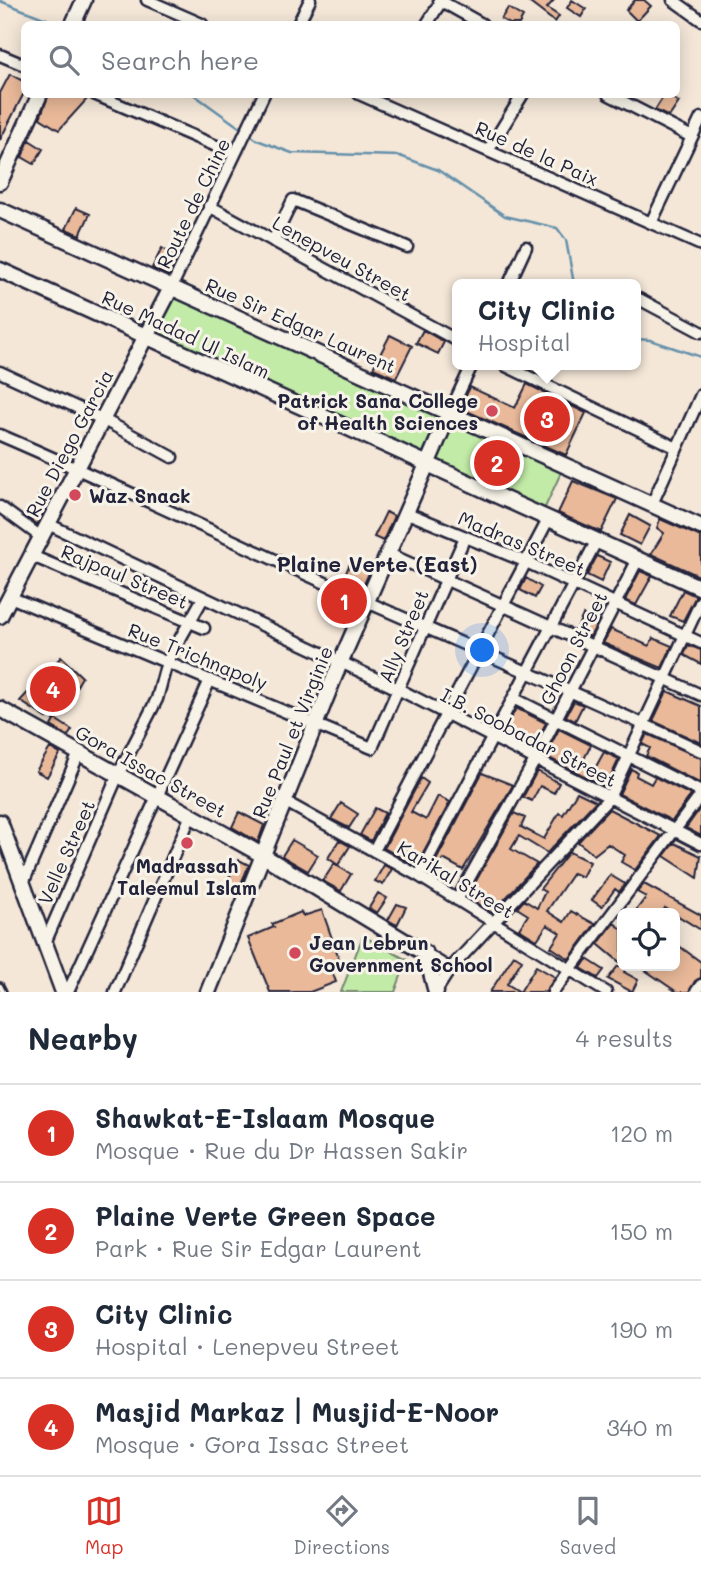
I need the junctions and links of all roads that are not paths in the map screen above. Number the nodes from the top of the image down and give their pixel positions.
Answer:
1 (75, 0) edge
2 (85, 0) edge
3 (148, 0) edge
4 (310, 0) edge
5 (441, 0) edge
6 (673, 0) edge
7 (701, 20) edge
8 (69, 21) edge
9 (69, 21) edge
10 (195, 21) edge
11 (300, 21) edge
12 (429, 21) edge
13 (477, 21) edge
14 (0, 55) edge
15 (21, 64) edge
16 (29, 98) edge
17 (38, 98) edge
18 (103, 98) edge
19 (262, 98) edge
20 (520, 98) edge
21 (615, 98) edge
22 (382, 99) edge
23 (701, 118) edge
24 (692, 137) junction
25 (488, 150) junction
26 (235, 154) junction
27 (0, 161) edge
28 (0, 182) edge
29 (209, 206) junction
30 (0, 210) edge
31 (651, 223) junction
32 (273, 241) junction
33 (701, 245) edge
34 (407, 247) dead end
35 (526, 247) dead end
36 (0, 270) edge
37 (511, 279) edge
38 (171, 288) junction
39 (641, 300) edge
40 (701, 332) edge
41 (148, 338) junction
42 (452, 338) edge
43 (470, 370) edge
44 (513, 370) edge
45 (0, 372) edge
46 (701, 395) edge
47 (450, 412) junction
48 (104, 420) junction
49 (0, 436) edge
50 (677, 448) junction
51 (172, 457) dead end
52 (425, 464) junction
53 (79, 469) junction
54 (652, 504) junction
55 (0, 507) edge
56 (405, 512) junction
57 (549, 518) junction
58 (701, 527) edge
59 (45, 531) junction
60 (464, 537) junction
61 (597, 540) junction
62 (387, 553) junction
63 (32, 556) junction
64 (638, 559) junction
65 (524, 561) junction
66 (446, 578) junction
67 (574, 583) junction
68 (701, 588) edge
69 (10, 597) junction
70 (202, 598) junction
71 (367, 601) junction
72 (701, 601) edge
73 (615, 603) junction
74 (502, 604) junction
75 (0, 616) edge
76 (191, 623) junction
77 (551, 626) junction
78 (427, 627) junction
79 (204, 628) dead end
80 (684, 636) junction
81 (701, 643) edge
82 (594, 646) junction
83 (480, 649) junction
84 (167, 662) junction
85 (340, 663) junction
86 (526, 673) junction
87 (666, 679) junction
88 (210, 680) junction
89 (400, 690) junction
90 (570, 692) junction
91 (701, 695) edge
92 (513, 698) junction
93 (0, 709) edge
94 (446, 714) junction
95 (556, 720) junction
96 (315, 724) junction
97 (645, 725) junction
98 (492, 737) junction
99 (372, 748) joint
100 (701, 751) edge
101 (79, 753) junction
102 (629, 756) junction
103 (535, 760) junction
104 (118, 775) junction
105 (701, 794) edge
106 (157, 796) junction
107 (609, 797) junction
108 (284, 801) junction
109 (191, 815) junction
110 (0, 822) edge
111 (675, 830) junction
112 (701, 845) edge
113 (374, 851) junction
114 (262, 855) junction
115 (419, 876) junction
116 (23, 883) junction
117 (457, 900) junction
118 (493, 922) junction
119 (45, 943) junction
120 (426, 954) junction
121 (570, 968) junction
122 (450, 969) junction
123 (701, 985) edge
124 (0, 986) edge
125 (436, 991) edge
126 (3, 992) edge
127 (65, 992) edge
128 (115, 992) edge
129 (208, 992) edge
130 (553, 992) edge
131 (607, 992) edge
132 (696, 992) edge

1 - 8 main road
2 - 9 main road
3 - 10 street
4 - 11 street
5 - 12 street
5 - 13 street
6 - 7 street
14 - 15 street
16 - 27 main road
17 - 28 main road
18 - 26 street
19 - 26 street, Route de Chine
20 - 25 street
21 - 24 street
22 - 25 street, Rue de la Paix
23 - 24 street
24 - 31 street
25 - 31 street, Rue de la Paix
26 - 29 street, Route de Chine
29 - 32 street, Lenepveu Street
29 - 38 street, Route de Chine
30 - 38 main road, Rue Sir Edgar Laurent
31 - 33 street, Rue de la Paix
32 - 34 street
32 - 42 street, Lenepveu Street
35 - 37 street
36 - 41 main road, Rue Madad Ul Islam
38 - 41 main road, Rue Diego Garcia
38 - 47 main road, Rue Sir Edgar Laurent
39 - 40 street
41 - 48 main road, Rue Diego Garcia
41 - 52 main road, Rue Madad Ul Islam
43 - 47 street
44 - 50 street
45 - 48 street
46 - 50 street
47 - 52 main road, Rue Paul et Virginie
47 - 54 main road, Rue Sir Edgar Laurent
48 - 51 street
48 - 53 main road, Rue Diego Garcia
49 - 53 street
50 - 54 street
52 - 56 main road, Rue Paul et Virginie
52 - 57 main road, Rue Madad Ul Islam
53 - 59 main road, Rue Diego Garcia
53 - 71 street
54 - 58 main road, Rue Sir Edgar Laurent
55 - 59 street, I.B. Soobadar Street
56 - 60 street, Madras Street
56 - 62 main road, Rue Paul et Virginie
57 - 61 main road, Rue Madad Ul Islam
57 - 65 street
59 - 63 main road, Rue Diego Garcia
59 - 70 street, I.B. Soobadar Street
60 - 65 street, Madras Street
60 - 66 street, Ally Street
61 - 64 main road, Rue Madad Ul Islam
61 - 67 street
62 - 66 street
62 - 71 main road, Rue Paul et Virginie
63 - 69 main road, Rue Diego Garcia
63 - 76 street, Rajpaul Street
64 - 68 main road, Rue Madad Ul Islam
64 - 73 street, Ghoon Street
65 - 67 street, Madras Street
65 - 74 street
66 - 74 street
66 - 78 street, Ally Street
67 - 73 street, Madras Street
67 - 77 street
69 - 75 main road, Rue Diego Garcia
69 - 84 street, Rue Trichnapoly
70 - 76 street, Velle Street
70 - 85 street, I.B. Soobadar Street
71 - 78 street
71 - 85 main road, Rue Paul et Virginie
72 - 80 street
73 - 80 street, Madras Street
73 - 82 street, Ghoon Street
74 - 77 street
74 - 83 street
76 - 79 street, Rajpaul Street
76 - 84 street, Velle Street
77 - 82 street
77 - 86 street
78 - 83 street
78 - 89 street, Ally Street
80 - 81 street, Madras Street
80 - 87 street
82 - 87 street
82 - 90 street, Ghoon Street
83 - 86 street
83 - 94 street
84 - 88 street, Rue Trichnapoly
84 - 104 street, Velle Street
85 - 89 street, I.B. Soobadar Street
85 - 96 main road, Rue Paul et Virginie
86 - 90 street
86 - 92 street
87 - 91 street
87 - 97 street
88 - 96 street, Rue Trichnapoly
88 - 106 street
89 - 94 street, I.B. Soobadar Street
89 - 99 street, Ally Street
90 - 95 street, Ghoon Street
90 - 97 street
92 - 95 street
92 - 98 street
93 - 101 main road, Gora Issac Street
94 - 98 street, I.B. Soobadar Street
94 - 113 street
95 - 102 street
95 - 103 street, Ghoon Street
96 - 99 street, Rue Trichnapoly
96 - 108 main road, Rue Paul et Virginie
97 - 100 street
97 - 102 street
98 - 103 street, I.B. Soobadar Street
98 - 115 street
101 - 104 main road, Gora Issac Street
101 - 116 street
102 - 105 street
102 - 107 street
103 - 107 street, I.B. Soobadar Street
103 - 117 street, Ghoon Street
104 - 106 main road, Gora Issac Street
104 - 119 street, Velle Street
105 - 111 street
106 - 109 main road, Gora Issac Street
106 - 127 street
107 - 111 street, I.B. Soobadar Street
107 - 118 street
108 - 113 street, Karikal Street
108 - 114 main road, Rue Paul et Virginie
109 - 114 main road, Gora Issac Street
109 - 128 street
110 - 116 main road
111 - 112 street, I.B. Soobadar Street
111 - 121 street
113 - 115 street, Karikal Street
114 - 120 main road, Gora Issac Street
114 - 129 main road, Rue Paul et Virginie
115 - 117 street, Karikal Street
116 - 119 main road
117 - 118 street, Karikal Street
118 - 121 street, Karikal Street
118 - 122 street
119 - 127 main road
120 - 122 street
120 - 125 main road
121 - 130 street
121 - 131 street, Karikal Street
122 - 125 street
123 - 132 street
124 - 126 lane

